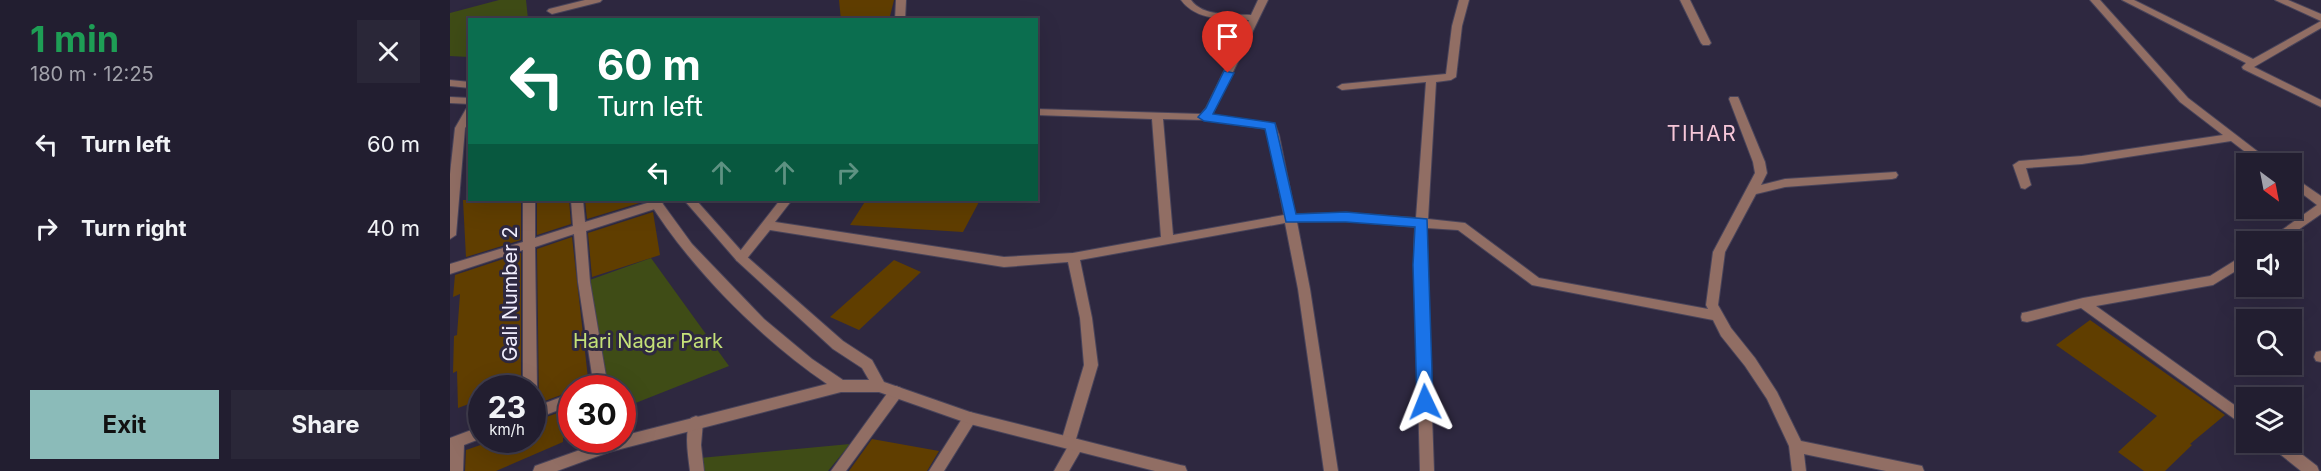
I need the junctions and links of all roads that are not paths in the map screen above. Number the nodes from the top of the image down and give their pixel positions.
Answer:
1 (552, 0) edge
2 (597, 0) edge
3 (901, 0) edge
4 (1186, 0) edge
5 (1263, 0) edge
6 (1464, 0) edge
7 (1685, 0) edge
8 (2095, 0) edge
9 (2127, 0) edge
10 (2280, 0) edge
11 (552, 15) edge
12 (900, 18) edge
13 (1254, 18) junction
14 (2321, 18) edge
15 (2321, 24) edge
16 (1706, 43) dead end
17 (2254, 63) junction
18 (1431, 79) junction
19 (450, 83) edge
20 (468, 86) edge
21 (1342, 87) dead end
22 (1734, 99) dead end
23 (450, 100) edge
24 (468, 101) edge
25 (2321, 104) edge
26 (1038, 112) edge
27 (468, 114) edge
28 (1157, 116) junction
29 (1204, 117) junction
30 (2234, 137) junction
31 (2255, 153) edge
32 (1892, 175) dead end
33 (2025, 185) dead end
34 (2302, 188) edge
35 (1750, 191) junction
36 (529, 201) edge
37 (577, 201) edge
38 (691, 201) edge
39 (785, 201) edge
40 (655, 202) edge
41 (2321, 202) edge
42 (2321, 208) edge
43 (1291, 218) junction
44 (1422, 223) junction
45 (767, 225) junction
46 (579, 228) junction
47 (2287, 231) edge
48 (450, 235) edge
49 (1167, 240) junction
50 (530, 244) junction
51 (1073, 257) junction
52 (741, 258) junction
53 (2236, 265) edge
54 (450, 269) edge
55 (2083, 303) junction
56 (1717, 316) junction
57 (2027, 317) dead end
58 (530, 375) edge
59 (599, 375) edge
60 (841, 386) junction
61 (879, 386) junction
62 (896, 392) junction
63 (2236, 414) edge
64 (970, 418) junction
65 (696, 422) junction
66 (636, 436) edge
67 (468, 437) edge
68 (453, 443) edge
69 (1072, 444) junction
70 (1796, 446) junction
71 (590, 453) edge
72 (2289, 453) edge
73 (569, 465) edge
74 (456, 471) edge
75 (540, 471) edge
76 (697, 471) edge
77 (838, 471) edge
78 (936, 471) edge
79 (1061, 471) edge
80 (1180, 471) edge
81 (1331, 471) edge
82 (1427, 471) edge
83 (1799, 471) edge
84 (1917, 471) edge
85 (2312, 471) edge

1 - 11 street
2 - 11 street
3 - 12 street
4 - 13 street
5 - 13 street
6 - 18 street
7 - 16 street
8 - 30 street
9 - 17 street
10 - 14 street
13 - 29 street
15 - 17 street
17 - 25 street
18 - 21 street
18 - 44 street
19 - 20 street
22 - 35 street
23 - 24 street
26 - 28 street
27 - 48 street
28 - 29 street
28 - 49 street
29 - 43 street
30 - 31 street
30 - 33 street
32 - 35 street
34 - 41 street
35 - 56 street
36 - 50 street, Gali Number 2
37 - 46 street
38 - 52 street
39 - 45 street
40 - 46 street
40 - 60 street
42 - 47 street
43 - 44 street
43 - 49 street
43 - 81 street
44 - 56 street
44 - 82 street
45 - 51 street
45 - 52 street
46 - 50 street
46 - 59 street
49 - 51 street
50 - 54 street
50 - 58 street, Gali Number 2
51 - 69 street
52 - 61 street
53 - 55 street
55 - 57 street
55 - 63 street
56 - 70 street
60 - 61 street
60 - 65 street
61 - 62 street
62 - 64 street
62 - 77 street
64 - 69 street
64 - 78 street
65 - 66 street
65 - 76 street
67 - 68 street
68 - 74 street
69 - 79 street
69 - 80 street
70 - 83 street
70 - 84 street
71 - 73 street
72 - 85 street
73 - 75 street

